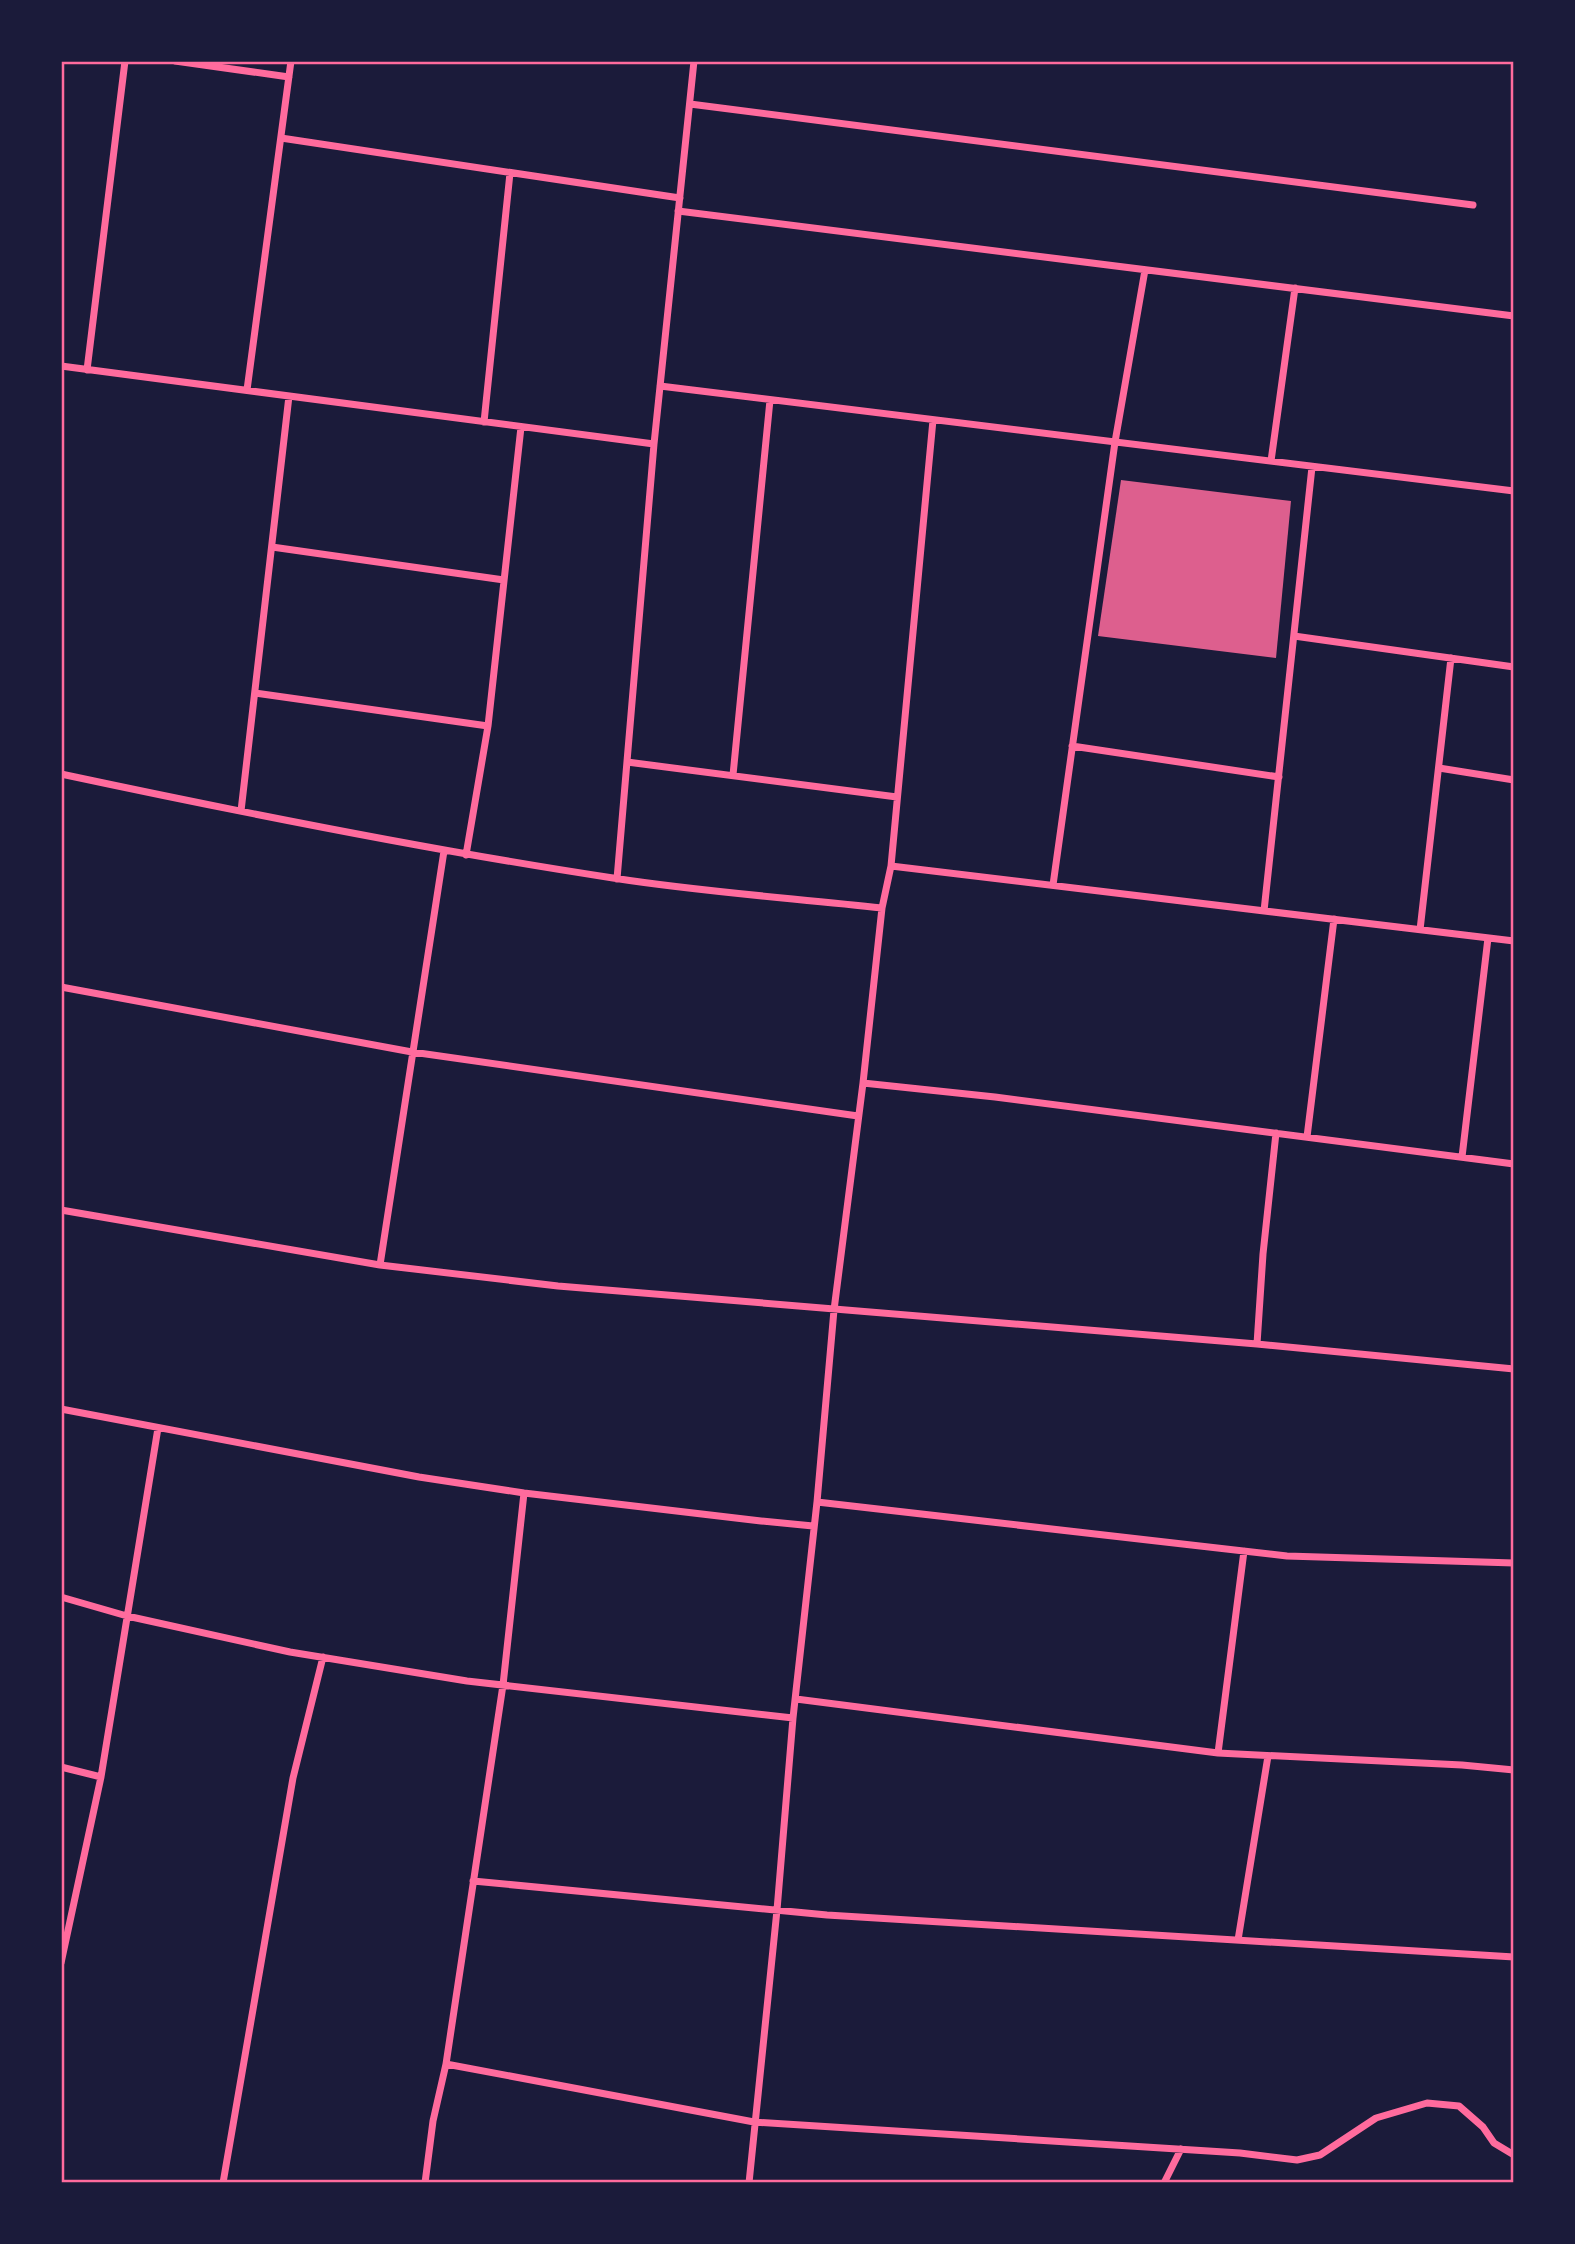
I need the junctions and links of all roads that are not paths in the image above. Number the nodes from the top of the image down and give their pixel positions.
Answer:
1 (125, 61) edge
2 (175, 61) edge
3 (290, 61) edge
4 (694, 61) edge
5 (289, 77) junction
6 (690, 104) junction
7 (281, 138) junction
8 (510, 173) junction
9 (680, 198) junction
10 (1473, 205) dead end
11 (678, 211) junction
12 (1145, 270) junction
13 (1295, 288) junction
14 (1514, 316) edge
15 (61, 366) edge
16 (87, 369) junction
17 (660, 386) junction
18 (247, 390) junction
19 (289, 396) junction
20 (770, 400) junction
21 (933, 420) junction
22 (484, 422) junction
23 (521, 426) junction
24 (1115, 442) junction
25 (654, 444) junction
26 (1271, 461) junction
27 (1312, 467) junction
28 (1514, 491) edge
29 (272, 547) junction
30 (504, 580) junction
31 (1294, 636) junction
32 (1451, 658) junction
33 (1514, 667) edge
34 (255, 693) junction
35 (488, 726) junction
36 (1072, 746) junction
37 (627, 762) junction
38 (1438, 768) junction
39 (61, 774) edge
40 (733, 775) junction
41 (1279, 777) junction
42 (1514, 780) edge
43 (897, 797) junction
44 (241, 811) junction
45 (443, 851) junction
46 (466, 855) junction
47 (891, 866) junction
48 (617, 879) junction
49 (1052, 885) junction
50 (882, 908) junction
51 (1264, 911) junction
52 (1334, 919) junction
53 (1420, 930) junction
54 (1488, 938) junction
55 (1514, 941) edge
56 (61, 987) edge
57 (412, 1052) junction
58 (863, 1083) junction
59 (858, 1116) junction
60 (1276, 1133) junction
61 (1307, 1137) junction
62 (1462, 1157) junction
63 (1514, 1164) edge
64 (61, 1209) edge
65 (380, 1265) junction
66 (834, 1310) junction
67 (1257, 1344) junction
68 (1514, 1370) edge
69 (61, 1409) edge
70 (159, 1428) junction
71 (524, 1493) junction
72 (817, 1502) junction
73 (813, 1526) junction
74 (1244, 1551) junction
75 (1514, 1563) edge
76 (61, 1597) edge
77 (127, 1616) junction
78 (323, 1657) junction
79 (503, 1685) junction
80 (796, 1699) junction
81 (793, 1718) junction
82 (1218, 1753) junction
83 (1268, 1756) junction
84 (61, 1767) edge
85 (1514, 1770) edge
86 (101, 1777) junction
87 (474, 1881) junction
88 (777, 1910) junction
89 (1238, 1940) junction
90 (62, 1953) edge
91 (1514, 1957) edge
92 (61, 1963) edge
93 (446, 2064) junction
94 (754, 2122) junction
95 (1181, 2149) junction
96 (1514, 2155) edge
97 (222, 2183) edge
98 (425, 2183) edge
99 (749, 2183) edge
100 (1164, 2183) edge

1 - 16 street
2 - 5 street
3 - 5 street
4 - 6 street
5 - 7 street
6 - 9 street
6 - 10 street
7 - 8 street
7 - 18 street
8 - 9 street
8 - 22 street
9 - 11 street
11 - 12 street
11 - 17 street
12 - 13 street
12 - 24 street
13 - 14 street
13 - 26 street
15 - 16 street
16 - 18 street
17 - 20 street
17 - 25 street
18 - 19 street
19 - 22 street
19 - 29 street
20 - 21 street
20 - 40 street
21 - 24 street
21 - 43 street
22 - 23 street
23 - 25 street
23 - 30 street
24 - 26 street
24 - 36 street
25 - 37 street
26 - 27 street
27 - 28 street
27 - 31 street
29 - 30 street
29 - 34 street
30 - 35 street
31 - 32 street
31 - 41 street
32 - 33 street
32 - 38 street
34 - 35 street
34 - 44 street
35 - 46 street
36 - 41 street
36 - 49 street
37 - 40 street
37 - 48 street
38 - 42 street
38 - 53 street
39 - 44 street
40 - 43 street
41 - 51 street
43 - 47 street
44 - 45 street
45 - 46 street
45 - 57 street
46 - 48 street
47 - 49 street
47 - 50 street
48 - 50 street
49 - 51 street
50 - 58 street
51 - 52 street
52 - 53 street
52 - 61 street
53 - 54 street
54 - 55 street
54 - 62 street
56 - 57 street
57 - 59 street
57 - 65 street
58 - 59 street
58 - 60 street
59 - 66 street
60 - 61 street
60 - 67 street
61 - 62 street
62 - 63 street
64 - 65 street
65 - 66 street
66 - 67 street
66 - 72 street
67 - 68 street
69 - 70 street
70 - 71 street
70 - 77 street
71 - 73 street
71 - 79 street
72 - 73 street
72 - 74 street
73 - 80 street
74 - 75 street
74 - 82 street
76 - 77 street
77 - 78 street
77 - 86 street
78 - 79 street
78 - 97 street
79 - 81 street
79 - 87 street
80 - 81 street
80 - 82 street
81 - 88 street
82 - 83 street
83 - 85 street
83 - 89 street
84 - 86 street
86 - 90 street
87 - 88 street
87 - 93 street
88 - 89 street
88 - 94 street
89 - 91 street
90 - 92 street
93 - 94 street
93 - 98 street
94 - 95 street
94 - 99 street
95 - 96 street
95 - 100 street

